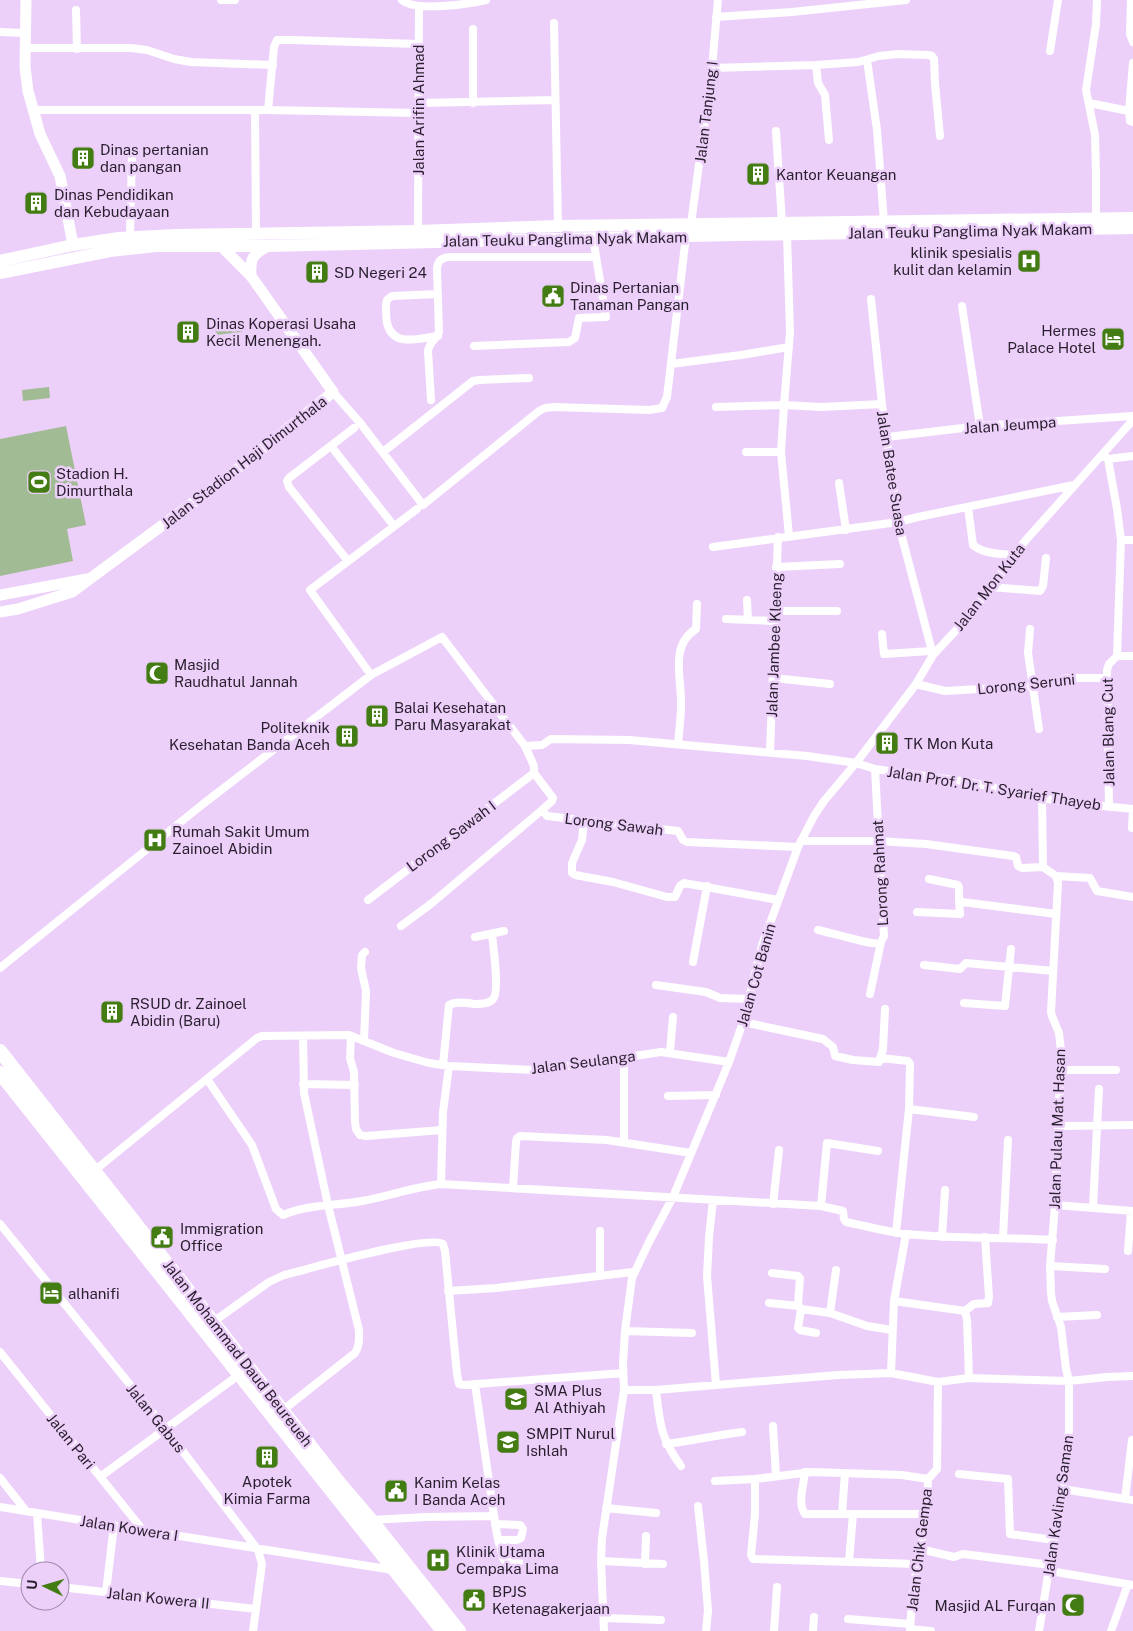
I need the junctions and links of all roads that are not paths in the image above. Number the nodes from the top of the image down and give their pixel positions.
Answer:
1 (26, 0) edge
2 (221, 0) edge
3 (235, 0) edge
4 (402, 0) edge
5 (486, 0) edge
6 (718, 0) edge
7 (906, 0) edge
8 (1058, 0) edge
9 (1097, 0) edge
10 (1130, 0) edge
11 (447, 2) edge
12 (862, 3) edge
13 (419, 7) junction
14 (76, 10) dead end
15 (716, 17) junction
16 (1131, 22) edge
17 (554, 23) dead end
18 (473, 29) dead end
19 (0, 32) edge
20 (25, 33) junction
21 (1133, 42) edge
22 (418, 44) junction
23 (25, 48) junction
24 (77, 49) junction
25 (1050, 51) dead end
26 (867, 60) junction
27 (1133, 64) edge
28 (273, 65) junction
29 (816, 65) junction
30 (712, 68) junction
31 (554, 100) junction
32 (473, 102) junction
33 (419, 103) junction
34 (1088, 103) junction
35 (32, 110) junction
36 (268, 110) junction
37 (255, 111) junction
38 (1129, 111) junction
39 (418, 113) junction
40 (1133, 122) edge
41 (776, 131) dead end
42 (940, 136) dead end
43 (829, 140) dead end
44 (132, 154) dead end
45 (1133, 218) edge
46 (884, 222) junction
47 (1096, 224) junction
48 (1133, 228) edge
49 (784, 229) junction
50 (567, 230) junction
51 (689, 230) junction
52 (418, 231) junction
53 (256, 234) junction
54 (130, 237) junction
55 (593, 238) junction
56 (73, 245) junction
57 (221, 246) junction
58 (268, 246) junction
59 (596, 257) junction
60 (0, 261) edge
61 (0, 273) edge
62 (251, 276) junction
63 (438, 294) junction
64 (871, 300) dead end
65 (962, 306) dead end
66 (438, 336) junction
67 (474, 346) dead end
68 (788, 347) junction
69 (671, 364) junction
70 (529, 378) dead end
71 (333, 392) junction
72 (431, 400) dead end
73 (784, 404) junction
74 (882, 404) junction
75 (716, 407) dead end
76 (1133, 416) edge
77 (1133, 420) edge
78 (980, 426) junction
79 (354, 428) dead end
80 (886, 437) junction
81 (331, 446) junction
82 (383, 452) junction
83 (746, 452) dead end
84 (782, 452) junction
85 (1133, 456) edge
86 (1105, 457) junction
87 (840, 483) dead end
88 (1074, 485) junction
89 (968, 507) junction
90 (416, 509) dead end
91 (898, 522) junction
92 (394, 526) junction
93 (846, 530) junction
94 (789, 536) junction
95 (778, 537) junction
96 (1121, 540) junction
97 (1133, 540) edge
98 (713, 547) dead end
99 (1015, 555) junction
100 (1046, 558) dead end
101 (348, 561) junction
102 (840, 564) dead end
103 (776, 568) junction
104 (88, 579) junction
105 (991, 587) junction
106 (15, 592) junction
107 (0, 595) edge
108 (747, 600) dead end
109 (697, 604) dead end
110 (18, 609) junction
111 (774, 611) junction
112 (837, 611) dead end
113 (0, 612) edge
114 (726, 619) dead end
115 (748, 620) junction
116 (774, 621) junction
117 (1030, 629) dead end
118 (882, 634) dead end
119 (932, 653) junction
120 (1117, 656) junction
121 (1133, 656) edge
122 (371, 675) junction
123 (774, 678) junction
124 (1107, 678) junction
125 (830, 684) dead end
126 (916, 684) junction
127 (1033, 686) junction
128 (1039, 729) dead end
129 (678, 744) junction
130 (525, 746) junction
131 (770, 752) junction
132 (856, 763) junction
133 (875, 769) junction
134 (534, 773) junction
135 (1042, 798) junction
136 (1108, 807) junction
137 (1133, 809) edge
138 (542, 810) junction
139 (584, 820) junction
140 (1132, 828) dead end
141 (878, 842) junction
142 (799, 844) junction
143 (1042, 866) junction
144 (1056, 876) junction
145 (929, 879) dead end
146 (708, 886) junction
147 (1133, 897) edge
148 (959, 899) junction
149 (368, 900) dead end
150 (778, 900) junction
151 (917, 912) dead end
152 (1056, 914) junction
153 (401, 926) dead end
154 (818, 930) dead end
155 (504, 931) dead end
156 (492, 934) junction
157 (475, 937) dead end
158 (881, 942) junction
159 (1011, 949) dead end
160 (365, 952) dead end
161 (693, 962) dead end
162 (924, 965) dead end
163 (1010, 966) junction
164 (0, 968) edge
165 (1053, 971) junction
166 (656, 985) dead end
167 (870, 994) dead end
168 (749, 999) junction
169 (964, 1003) dead end
170 (885, 1009) dead end
171 (673, 1017) dead end
172 (743, 1022) junction
173 (303, 1036) junction
174 (351, 1036) junction
175 (364, 1041) junction
176 (670, 1052) junction
177 (624, 1058) junction
178 (881, 1058) junction
179 (729, 1062) junction
180 (2, 1064) edge
181 (446, 1065) junction
182 (1061, 1070) junction
183 (1116, 1070) dead end
184 (208, 1078) junction
185 (303, 1084) junction
186 (355, 1085) junction
187 (1099, 1089) dead end
188 (716, 1095) junction
189 (668, 1096) dead end
190 (909, 1110) junction
191 (974, 1117) dead end
192 (1058, 1126) junction
193 (1133, 1126) edge
194 (1097, 1127) junction
195 (442, 1130) junction
196 (1008, 1140) dead end
197 (624, 1143) junction
198 (779, 1150) dead end
199 (878, 1151) dead end
200 (691, 1153) junction
201 (94, 1171) junction
202 (441, 1184) junction
203 (513, 1188) junction
204 (946, 1190) dead end
205 (674, 1197) junction
206 (713, 1200) junction
207 (773, 1204) junction
208 (328, 1205) junction
209 (1055, 1205) junction
210 (821, 1206) junction
211 (1093, 1207) junction
212 (1132, 1211) edge
213 (0, 1224) edge
214 (600, 1231) dead end
215 (896, 1233) junction
216 (906, 1234) junction
217 (942, 1237) junction
218 (985, 1237) junction
219 (1003, 1237) junction
220 (1053, 1240) junction
221 (1128, 1252) dead end
222 (342, 1260) junction
223 (1050, 1266) junction
224 (1105, 1268) dead end
225 (836, 1270) dead end
226 (633, 1272) junction
227 (772, 1273) dead end
228 (600, 1276) junction
229 (448, 1291) junction
230 (894, 1301) junction
231 (769, 1303) dead end
232 (800, 1307) junction
233 (965, 1311) junction
234 (830, 1312) junction
235 (1097, 1315) dead end
236 (1058, 1317) junction
237 (213, 1322) junction
238 (892, 1330) junction
239 (625, 1331) junction
240 (692, 1333) dead end
241 (816, 1333) dead end
242 (0, 1352) edge
243 (624, 1373) junction
244 (891, 1373) junction
245 (240, 1374) junction
246 (1133, 1376) edge
247 (969, 1378) junction
248 (1070, 1381) junction
249 (938, 1382) junction
250 (475, 1384) junction
251 (716, 1384) junction
252 (624, 1390) junction
253 (656, 1390) junction
254 (282, 1410) junction
255 (773, 1426) dead end
256 (165, 1428) junction
257 (742, 1432) dead end
258 (1132, 1440) dead end
259 (666, 1444) junction
260 (681, 1466) dead end
261 (805, 1472) junction
262 (845, 1473) junction
263 (959, 1474) dead end
264 (776, 1476) junction
265 (100, 1477) junction
266 (0, 1478) edge
267 (755, 1479) junction
268 (928, 1479) junction
269 (715, 1481) dead end
270 (1062, 1489) junction
271 (1129, 1500) edge
272 (698, 1506) dead end
273 (0, 1507) edge
274 (606, 1508) junction
275 (26, 1511) junction
276 (37, 1513) junction
277 (656, 1513) dead end
278 (842, 1514) junction
279 (853, 1514) junction
280 (927, 1514) junction
281 (371, 1520) junction
282 (495, 1520) junction
283 (114, 1525) junction
284 (142, 1529) junction
285 (646, 1536) dead end
286 (498, 1540) junction
287 (1054, 1540) junction
288 (920, 1549) junction
289 (258, 1550) junction
290 (40, 1561) edge
291 (601, 1561) junction
292 (519, 1562) dead end
293 (849, 1562) junction
294 (645, 1564) junction
295 (663, 1564) dead end
296 (916, 1564) junction
297 (1050, 1568) junction
298 (395, 1570) junction
299 (0, 1581) edge
300 (20, 1583) edge
301 (1130, 1584) edge
302 (777, 1587) dead end
303 (70, 1588) edge
304 (106, 1592) junction
305 (256, 1610) junction
306 (814, 1617) dead end
307 (604, 1618) junction
308 (848, 1619) dead end
309 (661, 1620) dead end
310 (910, 1628) edge
311 (253, 1631) edge
312 (444, 1631) edge
313 (459, 1631) edge
314 (604, 1631) edge
315 (706, 1631) edge
316 (774, 1631) edge
317 (813, 1631) edge
318 (931, 1631) edge
319 (1039, 1631) edge
320 (1111, 1631) edge

1 - 20 street
2 - 3 street
4 - 13 street
5 - 11 street
6 - 15 street, Jalan Tanjung I
7 - 12 street
8 - 25 street
9 - 34 street
10 - 16 street
11 - 13 street
12 - 15 street
13 - 22 street, Jalan Arifin Ahmad
14 - 24 street
15 - 30 street, Jalan Tanjung I
16 - 21 street
17 - 31 street
18 - 32 street
19 - 20 street
20 - 23 street
22 - 28 street
22 - 33 street, Jalan Arifin Ahmad
23 - 24 street
23 - 35 street
24 - 28 street
26 - 29 street
26 - 42 street
26 - 46 street
27 - 38 street
28 - 36 street
29 - 30 street
29 - 43 street
30 - 51 street, Jalan Tanjung I
31 - 32 street
31 - 50 street
32 - 33 street
33 - 39 street, Jalan Arifin Ahmad
34 - 38 street
34 - 47 street
35 - 37 street
35 - 56 street
36 - 37 street
36 - 39 street
37 - 53 street
38 - 40 street
39 - 52 street, Jalan Arifin Ahmad
41 - 49 street
44 - 54 street
45 - 47 main road, Jalan Teuku Panglima Nyak Makam
46 - 47 main road, Jalan Teuku Panglima Nyak Makam
46 - 49 main road, Jalan Teuku Panglima Nyak Makam
47 - 48 main road, Jalan Teuku Panglima Nyak Makam
47 - 49 main road, Jalan Teuku Panglima Nyak Makam
49 - 51 main road, Jalan Teuku Panglima Nyak Makam
49 - 68 street
50 - 51 main road, Jalan Teuku Panglima Nyak Makam
50 - 52 main road, Jalan Teuku Panglima Nyak Makam
50 - 55 main road, Jalan Teuku Panglima Nyak Makam
50 - 58 main road, Jalan Teuku Panglima Nyak Makam
51 - 55 main road, Jalan Teuku Panglima Nyak Makam
51 - 69 street, Jalan Tanjung I
52 - 53 main road, Jalan Teuku Panglima Nyak Makam
53 - 54 main road, Jalan Teuku Panglima Nyak Makam
54 - 56 main road, Jalan Teuku Panglima Nyak Makam
55 - 59 street
56 - 60 main road, Jalan Teuku Panglima Nyak Makam
57 - 58 main road, Jalan Teuku Panglima Nyak Makam
57 - 61 main road, Jalan Teuku Panglima Nyak Makam
57 - 62 street, Jalan Stadion Haji Dimurthala
58 - 62 street
59 - 63 street
59 - 67 street
62 - 71 street, Jalan Stadion Haji Dimurthala
63 - 66 street
63 - 66 street
64 - 74 street
65 - 78 street
66 - 72 street
68 - 69 street
68 - 73 street
69 - 82 street, Jalan Tanjung I
70 - 82 street
71 - 82 street
71 - 104 street, Jalan Stadion Haji Dimurthala
73 - 74 street, Jalan Batee Suasa
73 - 75 street, Jalan Batee Suasa
73 - 84 street
74 - 80 street, Jalan Batee Suasa
76 - 78 street, Jalan Jeumpa
77 - 86 street, Jalan Mon Kuta
78 - 80 street, Jalan Jeumpa
79 - 81 street
80 - 91 street, Jalan Batee Suasa
81 - 92 street
81 - 101 street
83 - 84 street
84 - 94 street
85 - 86 street
86 - 88 street, Jalan Mon Kuta
86 - 96 street, Jalan Blang Cut
87 - 93 street
88 - 89 street
88 - 99 street, Jalan Mon Kuta
89 - 91 street
89 - 99 street
90 - 92 street
91 - 93 street
91 - 119 street, Jalan Batee Suasa
92 - 101 street
93 - 94 street
94 - 95 street
95 - 98 street
95 - 103 street, Jalan Jambee Kleeng
96 - 97 street
96 - 120 street, Jalan Blang Cut
99 - 105 street, Jalan Mon Kuta
100 - 105 street
101 - 122 street
102 - 103 street
103 - 111 street, Jalan Jambee Kleeng
104 - 106 street, Jalan Stadion Haji Dimurthala
104 - 110 street, Jalan Stadion Haji Dimurthala
105 - 119 street, Jalan Mon Kuta
106 - 107 street, Jalan Stadion Haji Dimurthala
106 - 110 street
108 - 115 street
109 - 129 street
110 - 113 street, Jalan Stadion Haji Dimurthala
111 - 112 street
111 - 116 street, Jalan Jambee Kleeng
114 - 115 street
115 - 116 street
116 - 123 street, Jalan Jambee Kleeng
117 - 127 street
118 - 119 street
119 - 126 street, Jalan Mon Kuta
120 - 121 street
120 - 124 street, Jalan Blang Cut
122 - 130 street, Lorong Sawah
122 - 164 street
123 - 125 street
123 - 131 street, Jalan Jambee Kleeng
124 - 127 street, Lorong Seruni
124 - 136 street, Jalan Blang Cut
126 - 127 street, Lorong Seruni
126 - 132 street, Jalan Mon Kuta
127 - 128 street
129 - 130 street, Jalan Prof. Dr. T. Syarief Thayeb
129 - 131 street, Jalan Prof. Dr. T. Syarief Thayeb
130 - 134 street, Lorong Sawah
131 - 132 street, Jalan Prof. Dr. T. Syarief Thayeb
132 - 133 street, Jalan Prof. Dr. T. Syarief Thayeb
132 - 142 street, Jalan Cot Banin
133 - 135 street, Jalan Prof. Dr. T. Syarief Thayeb
133 - 141 street, Lorong Rahmat
134 - 138 street, Lorong Sawah
134 - 149 street, Lorong Sawah I
135 - 136 street, Jalan Prof. Dr. T. Syarief Thayeb
135 - 143 street
136 - 137 street, Jalan Prof. Dr. T. Syarief Thayeb
137 - 140 street
138 - 139 street, Lorong Sawah
138 - 153 street
139 - 142 street, Lorong Sawah
139 - 146 street
141 - 142 street
141 - 143 street
141 - 158 street, Lorong Rahmat
142 - 150 street, Jalan Cot Banin
143 - 144 street
144 - 147 street
144 - 152 street, Jalan Pulau Mat. Hasan
145 - 148 street
146 - 150 street
146 - 161 street
148 - 151 street
148 - 152 street
150 - 168 street, Jalan Cot Banin
152 - 165 street, Jalan Pulau Mat. Hasan
154 - 158 street, Lorong Rahmat
155 - 156 street
156 - 157 street
156 - 181 street
158 - 167 street
159 - 163 street
160 - 175 street
162 - 163 street
163 - 165 street
163 - 169 street
165 - 182 street, Jalan Pulau Mat. Hasan
166 - 168 street
168 - 172 street, Jalan Cot Banin
170 - 178 street
171 - 176 street
172 - 178 street
172 - 179 street, Jalan Cot Banin
173 - 174 street
173 - 184 street
173 - 185 street
174 - 175 street, Jalan Seulanga
174 - 186 street
175 - 181 street, Jalan Seulanga
176 - 177 street, Jalan Seulanga
176 - 179 street, Jalan Seulanga
177 - 181 street, Jalan Seulanga
177 - 197 street
178 - 190 street
179 - 188 street, Jalan Cot Banin
180 - 201 highway, Jalan Mohammad Daud Beureueh
180 - 245 highway, Jalan Mohammad Daud Beureueh
181 - 195 street
182 - 183 street
182 - 192 street, Jalan Pulau Mat. Hasan
184 - 201 street
184 - 208 street
185 - 186 street
185 - 208 street
186 - 195 street
187 - 194 street
188 - 189 street
188 - 200 street, Jalan Cot Banin
190 - 191 street
190 - 215 street
192 - 194 street
192 - 209 street, Jalan Pulau Mat. Hasan
193 - 194 street
194 - 211 street
195 - 202 street
196 - 219 street
197 - 200 street
197 - 203 street
198 - 207 street
199 - 210 street
200 - 205 street, Jalan Cot Banin
201 - 237 highway, Jalan Mohammad Daud Beureueh
202 - 203 street
202 - 208 street
203 - 205 street
204 - 217 street
205 - 206 street
205 - 226 street, Jalan Cot Banin
206 - 207 street
206 - 251 street
207 - 210 street
208 - 222 street
209 - 211 street
209 - 220 street, Jalan Pulau Mat. Hasan
210 - 215 street
211 - 212 street
212 - 221 street
213 - 256 street, Jalan Gabus
214 - 228 street
215 - 216 street
216 - 217 street
216 - 230 street
217 - 218 street
218 - 219 street
218 - 233 street
219 - 220 street
220 - 223 street, Jalan Pulau Mat. Hasan
222 - 229 street
222 - 237 street
222 - 254 street
223 - 224 street
223 - 236 street, Jalan Pulau Mat. Hasan
225 - 234 street
226 - 228 street
226 - 239 street, Jalan Cot Banin
227 - 232 street
228 - 229 street
229 - 250 street
230 - 233 street
230 - 238 street
231 - 232 street
232 - 234 street
232 - 241 street
233 - 247 street
234 - 238 street
235 - 236 street
236 - 248 street, Jalan Pulau Mat. Hasan
237 - 254 highway, Jalan Mohammad Daud Beureueh
238 - 244 street
239 - 240 street
239 - 243 street, Jalan Cot Banin
242 - 265 street, Jalan Pari
243 - 250 street
243 - 252 street, Jalan Cot Banin
244 - 249 street
244 - 251 street
245 - 256 street
245 - 298 highway, Jalan Mohammad Daud Beureueh
246 - 248 street
247 - 248 street
247 - 249 street
248 - 270 street, Jalan Kavling Saman
249 - 268 street, Jalan Chik Gempa
250 - 282 street
251 - 253 street
252 - 253 street
252 - 274 street, Jalan Cot Banin
253 - 259 street
254 - 281 highway, Jalan Mohammad Daud Beureueh
255 - 264 street
256 - 265 street
256 - 289 street, Jalan Gabus
257 - 259 street
258 - 271 street
259 - 260 street
261 - 262 street
261 - 264 street
261 - 278 street
262 - 268 street
262 - 278 street
263 - 287 street
264 - 267 street
265 - 284 street, Jalan Pari
266 - 275 street
267 - 269 street
267 - 293 street
268 - 280 street, Jalan Chik Gempa
270 - 271 street
270 - 287 street, Jalan Kavling Saman
272 - 315 street
273 - 275 street, Jalan Kowera I
274 - 277 street
274 - 291 street, Jalan Cot Banin
275 - 276 street, Jalan Kowera I
276 - 283 street, Jalan Kowera I
276 - 290 street
278 - 279 street
279 - 280 street
279 - 293 street
280 - 288 street, Jalan Chik Gempa
281 - 282 street
281 - 313 highway, Jalan Mohammad Daud Beureueh
282 - 286 street
282 - 286 street
283 - 284 street, Jalan Kowera I
283 - 304 street
284 - 289 street, Jalan Kowera I
285 - 294 street
286 - 292 street
287 - 297 street, Jalan Kavling Saman
288 - 296 street, Jalan Chik Gempa
288 - 297 street
289 - 298 street, Jalan Kowera I
289 - 305 street
291 - 294 street
291 - 307 street, Jalan Cot Banin
293 - 296 street
294 - 295 street
296 - 310 street, Jalan Chik Gempa
297 - 301 street
297 - 319 street, Jalan Kavling Saman
298 - 312 highway, Jalan Mohammad Daud Beureueh
299 - 300 street
301 - 320 street
302 - 316 street
303 - 304 street, Jalan Kowera II
304 - 305 street, Jalan Kowera II
305 - 311 street
306 - 317 street
307 - 309 street
307 - 314 street, Jalan Cot Banin
308 - 310 street
310 - 318 street

